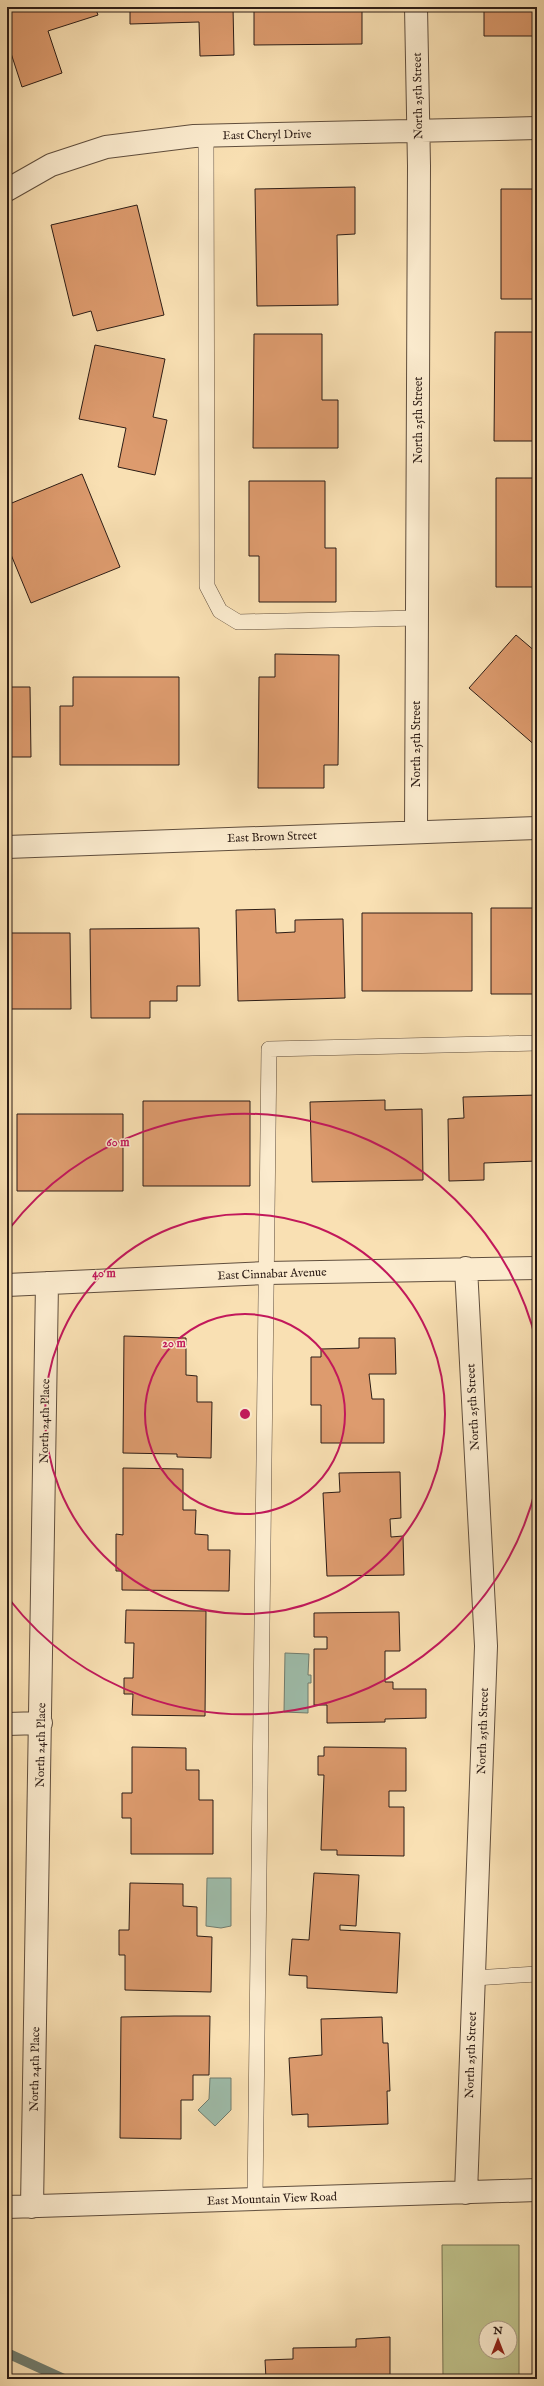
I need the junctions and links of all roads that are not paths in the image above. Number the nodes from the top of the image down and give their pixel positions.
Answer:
1 (416, 7) edge
2 (537, 128) edge
3 (419, 130) junction
4 (206, 136) junction
5 (7, 190) edge
6 (417, 618) junction
7 (537, 828) edge
8 (416, 832) junction
9 (7, 847) edge
10 (537, 1043) edge
11 (466, 1268) junction
12 (537, 1268) edge
13 (267, 1273) junction
14 (47, 1283) junction
15 (7, 1284) edge
16 (41, 1722) junction
17 (7, 1724) edge
18 (537, 1974) edge
19 (474, 1978) junction
20 (537, 2190) edge
21 (466, 2193) junction
22 (255, 2200) junction
23 (7, 2207) edge
24 (32, 2207) junction

1 - 3 street, North 25th Street
2 - 3 street, East Cheryl Drive
3 - 4 street, East Cheryl Drive
3 - 6 street, North 25th Street
4 - 5 street, East Cheryl Drive
4 - 6 lane
6 - 8 street, North 25th Street
7 - 8 street, East Brown Street
8 - 9 street, East Brown Street
10 - 13 lane
11 - 12 street, East Cinnabar Avenue
11 - 13 street, East Cinnabar Avenue
11 - 19 street, North 25th Street
13 - 14 street, East Cinnabar Avenue
13 - 22 lane
14 - 15 street, East Cinnabar Avenue
14 - 16 street, North 24th Place
16 - 17 street
16 - 24 street, North 24th Place
18 - 19 lane
19 - 21 street, North 25th Street
20 - 21 street, East Mountain View Road
21 - 22 street, East Mountain View Road
22 - 24 street, East Mountain View Road
23 - 24 street, East Mountain View Road

